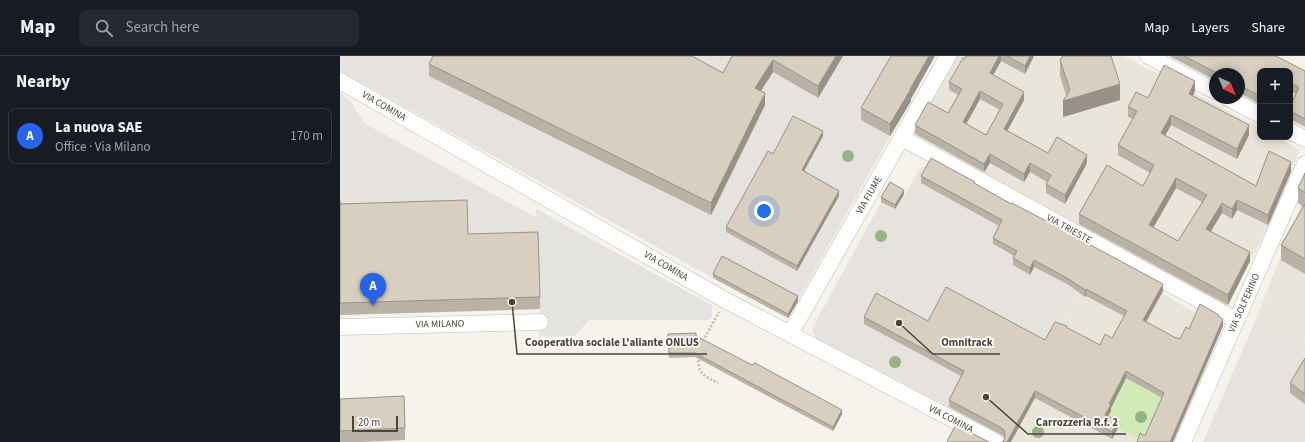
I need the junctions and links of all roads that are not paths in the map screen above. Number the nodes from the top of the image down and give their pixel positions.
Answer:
1 (948, 56) edge
2 (1148, 56) edge
3 (340, 82) edge
4 (1209, 88) edge
5 (1239, 104) edge
6 (1257, 113) edge
7 (1293, 133) edge
8 (902, 138) junction
9 (1305, 139) edge
10 (1305, 164) edge
11 (1236, 320) junction
12 (540, 322) dead end
13 (340, 327) edge
14 (790, 334) junction
15 (996, 442) edge
16 (1183, 442) edge

1 - 8 street, VIA FIUME
2 - 4 street
3 - 14 street, VIA COMINA
5 - 6 street
7 - 9 street
8 - 11 street, VIA TRIESTE
8 - 14 street, VIA FIUME
10 - 11 street, VIA SOLFERINO
11 - 16 street, VIA SOLFERINO
12 - 13 street, VIA MILANO
14 - 15 street, VIA COMINA

